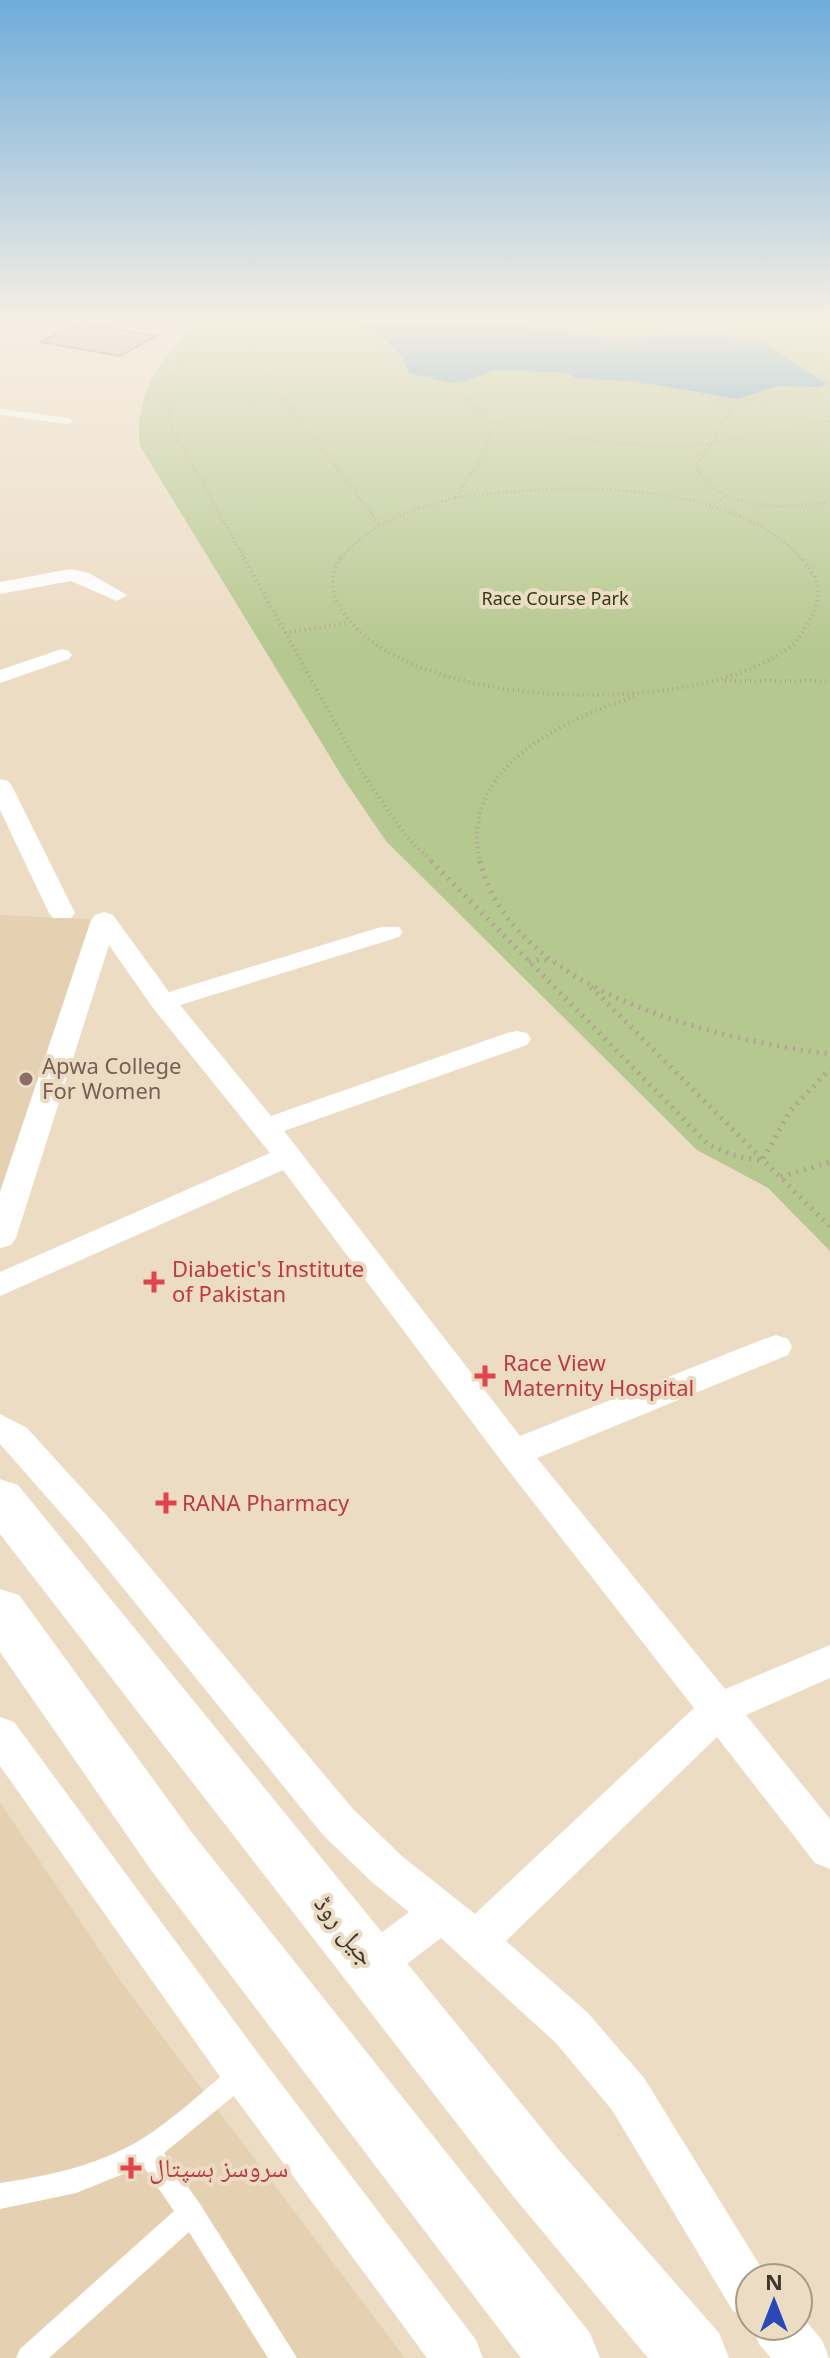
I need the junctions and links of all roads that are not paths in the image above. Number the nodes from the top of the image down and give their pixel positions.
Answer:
1 (0, 588) edge
2 (117, 595) dead end
3 (62, 655) dead end
4 (0, 677) edge
5 (1, 791) edge
6 (62, 913) dead end
7 (390, 932) dead end
8 (163, 1002) junction
9 (517, 1039) dead end
10 (265, 1128) junction
11 (288, 1156) junction
12 (0, 1238) edge
13 (0, 1285) edge
14 (776, 1347) dead end
15 (0, 1427) edge
16 (514, 1453) junction
17 (0, 1498) edge
18 (0, 1610) edge
19 (830, 1661) edge
20 (720, 1709) junction
21 (0, 1734) edge
22 (830, 1850) edge
23 (442, 1912) junction
24 (475, 1943) junction
25 (372, 1965) junction
26 (244, 2072) junction
27 (147, 2150) junction
28 (0, 2196) edge
29 (191, 2213) junction
30 (734, 2268) edge
31 (790, 2342) edge
32 (29, 2358) edge
33 (284, 2358) edge
34 (458, 2358) edge
35 (565, 2358) edge
36 (694, 2358) edge
37 (804, 2358) edge

1 - 2 street
3 - 4 street
5 - 6 street
7 - 8 street
8 - 10 street
8 - 12 street
9 - 10 street
10 - 11 street
11 - 13 street
11 - 16 street
14 - 16 street
15 - 23 street
16 - 20 street
17 - 25 main road, جیل روڈ
18 - 35 main road
19 - 20 street
20 - 22 street
20 - 24 street
21 - 26 street
23 - 24 street
23 - 25 street
24 - 30 street
25 - 36 main road, جیل روڈ
26 - 27 lane
26 - 34 street
27 - 28 lane
27 - 29 lane
29 - 32 lane
29 - 33 lane
31 - 37 street

